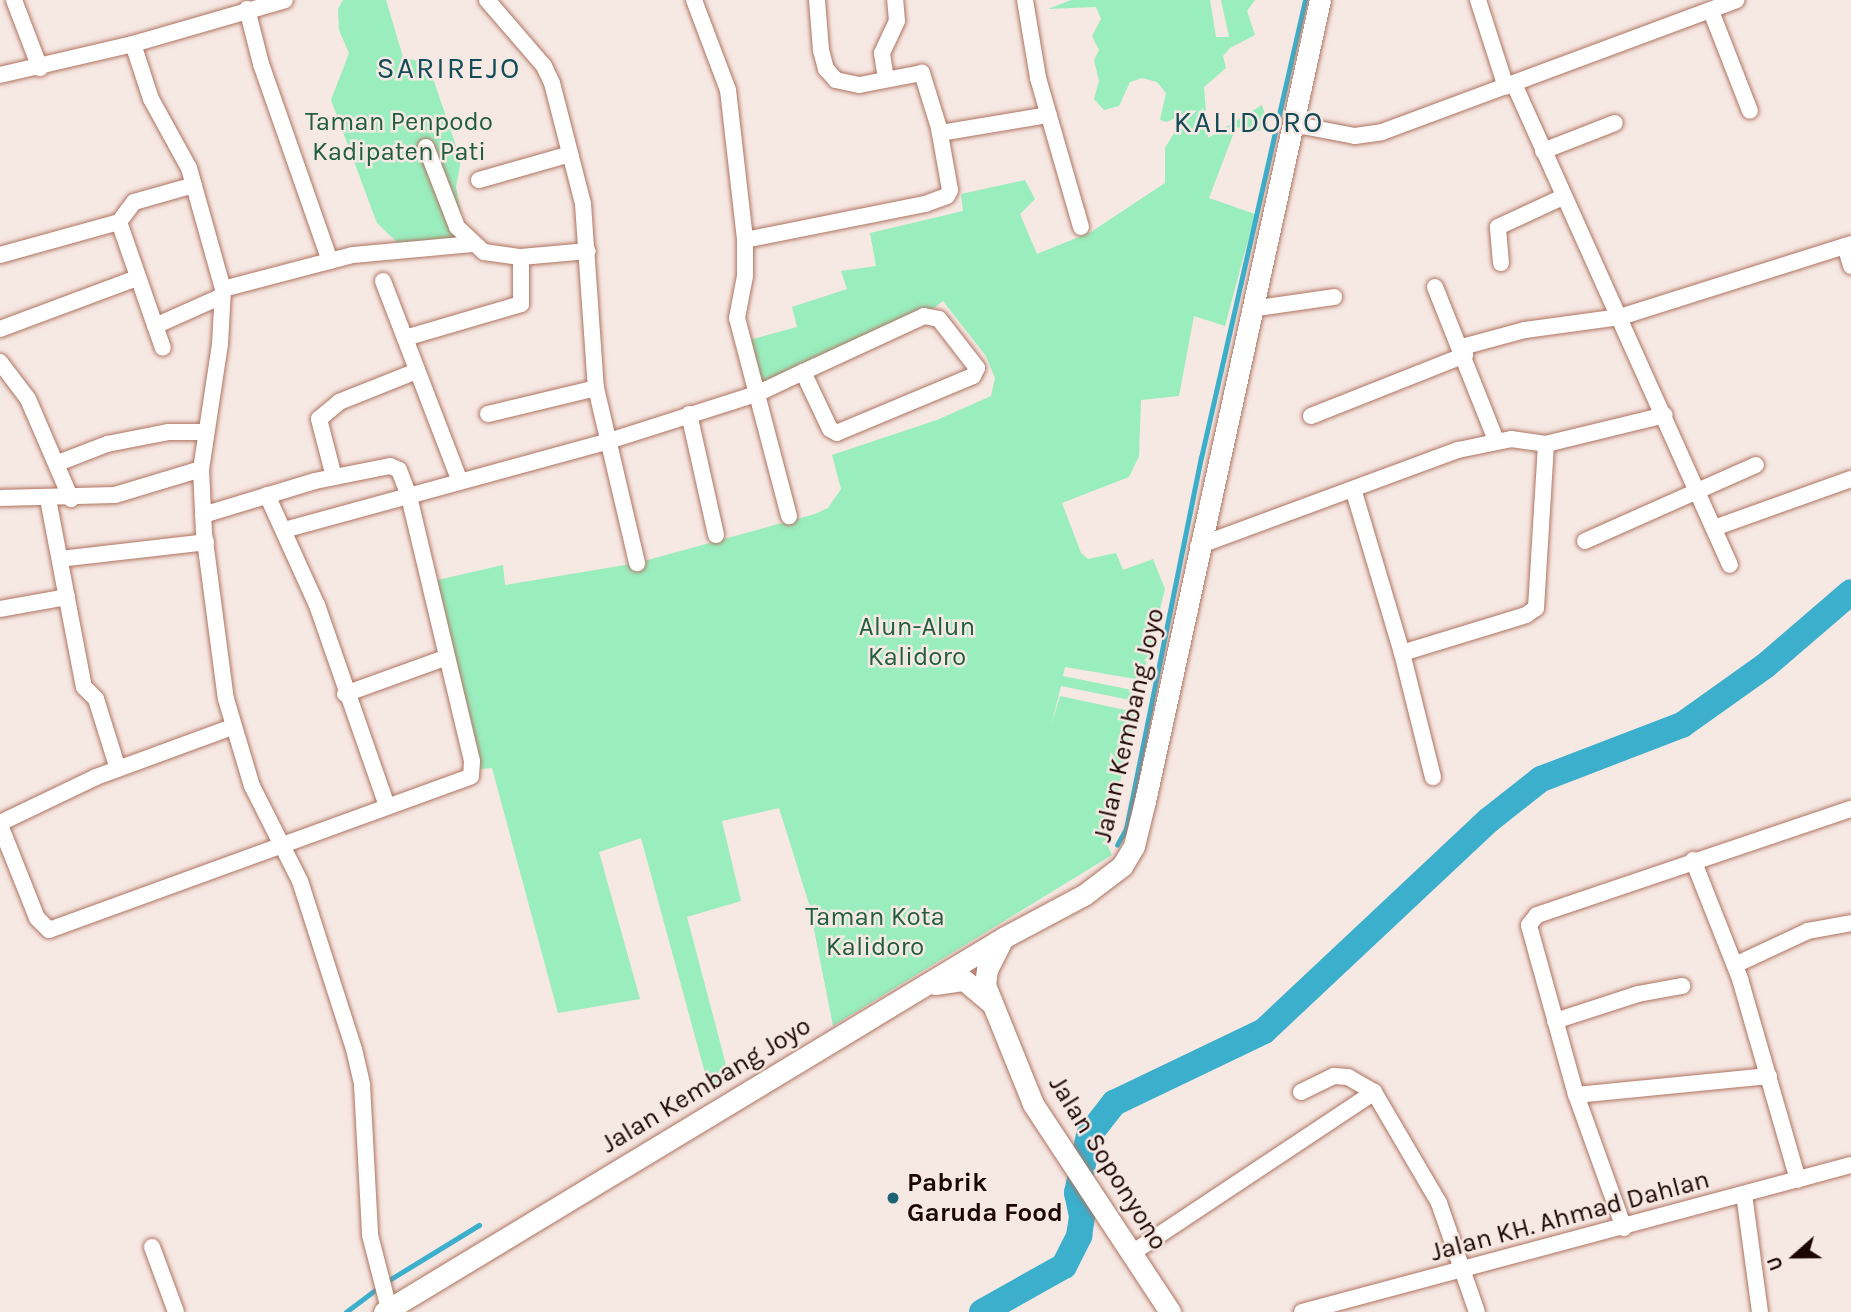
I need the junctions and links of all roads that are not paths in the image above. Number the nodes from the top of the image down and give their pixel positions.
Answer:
1 (14, 0) edge
2 (217, 0) edge
3 (285, 0) edge
4 (487, 0) edge
5 (694, 0) edge
6 (817, 0) edge
7 (895, 0) edge
8 (1026, 0) edge
9 (1320, 0) edge
10 (1478, 0) edge
11 (1736, 0) edge
12 (247, 9) junction
13 (1712, 11) junction
14 (223, 16) junction
15 (133, 44) junction
16 (40, 68) junction
17 (0, 75) edge
18 (886, 79) junction
19 (1510, 86) junction
20 (1750, 111) dead end
21 (1049, 115) junction
22 (1615, 123) dead end
23 (1292, 124) junction
24 (940, 133) junction
25 (426, 147) dead end
26 (1542, 151) junction
27 (570, 154) junction
28 (479, 180) dead end
29 (194, 185) junction
30 (1563, 197) junction
31 (119, 222) junction
32 (1081, 227) dead end
33 (745, 240) junction
34 (472, 244) junction
35 (1848, 245) edge
36 (588, 251) junction
37 (0, 255) edge
38 (521, 257) junction
39 (330, 261) junction
40 (1501, 263) dead end
41 (1851, 266) edge
42 (137, 278) junction
43 (383, 281) dead end
44 (1435, 288) dead end
45 (223, 293) junction
46 (1334, 297) dead end
47 (1251, 309) junction
48 (1620, 317) junction
49 (155, 326) junction
50 (0, 329) edge
51 (405, 338) junction
52 (163, 348) dead end
53 (1464, 351) junction
54 (0, 362) edge
55 (417, 372) junction
56 (803, 372) junction
57 (596, 388) junction
58 (756, 394) junction
59 (689, 414) junction
60 (488, 415) dead end
61 (1665, 415) junction
62 (1311, 416) dead end
63 (206, 432) junction
64 (1496, 440) junction
65 (609, 441) junction
66 (1546, 444) junction
67 (58, 463) junction
68 (1756, 464) dead end
69 (201, 469) junction
70 (334, 477) junction
71 (459, 479) junction
72 (1851, 479) edge
73 (1697, 488) junction
74 (1354, 492) junction
75 (267, 495) junction
76 (409, 496) junction
77 (0, 498) edge
78 (48, 499) junction
79 (71, 499) junction
80 (203, 515) junction
81 (789, 516) dead end
82 (1714, 528) junction
83 (284, 530) junction
84 (716, 534) dead end
85 (1585, 541) dead end
86 (206, 542) junction
87 (1198, 547) junction
88 (60, 559) junction
89 (637, 563) dead end
90 (1730, 565) dead end
91 (66, 597) junction
92 (0, 609) edge
93 (1402, 653) junction
94 (445, 658) junction
95 (345, 694) junction
96 (232, 727) junction
97 (118, 769) junction
98 (1433, 777) dead end
99 (387, 806) junction
100 (1851, 809) edge
101 (1, 821) edge
102 (281, 844) junction
103 (1693, 860) junction
104 (1851, 923) edge
105 (1003, 938) junction
106 (1735, 965) junction
107 (927, 985) junction
108 (1682, 986) dead end
109 (990, 1002) junction
110 (1555, 1021) junction
111 (1769, 1076) junction
112 (1301, 1092) dead end
113 (1374, 1092) junction
114 (1576, 1095) junction
115 (1851, 1166) edge
116 (1798, 1180) junction
117 (1744, 1195) junction
118 (1624, 1228) junction
119 (152, 1247) dead end
120 (1132, 1253) junction
121 (1465, 1270) junction
122 (1330, 1308) edge
123 (387, 1310) edge
124 (176, 1312) edge
125 (1170, 1312) edge
126 (1302, 1312) edge
127 (1477, 1312) edge
128 (1760, 1312) edge

1 - 16 street
2 - 14 street
3 - 12 street
4 - 27 street
5 - 33 street
6 - 18 street
7 - 18 street
8 - 21 street
9 - 23 main road, Jalan Kembang Joyo
10 - 19 street
11 - 13 street
12 - 14 street
12 - 39 street
13 - 19 street
13 - 20 street
14 - 15 street
15 - 16 street
15 - 29 street
16 - 17 street
18 - 24 street
19 - 23 street
19 - 26 street
21 - 24 street
21 - 32 street
22 - 26 street
23 - 47 main road, Jalan Kembang Joyo
24 - 33 street
25 - 34 street
26 - 30 street
27 - 28 street
27 - 36 street
29 - 31 street
29 - 45 street
30 - 40 street
30 - 48 street
31 - 37 street
31 - 42 street
33 - 58 street
34 - 38 street
34 - 39 street
35 - 41 street
35 - 48 street
36 - 38 street
36 - 57 street
38 - 51 street
39 - 45 street
42 - 49 street
42 - 50 street
43 - 51 street
44 - 53 street
45 - 49 street
45 - 63 street
46 - 47 street
47 - 87 main road, Jalan Kembang Joyo
48 - 53 street
48 - 61 street
49 - 52 street
51 - 55 street
53 - 62 street
53 - 64 street
54 - 67 street
55 - 70 street
55 - 71 street
56 - 56 street
56 - 58 street
57 - 60 street
57 - 65 street
58 - 59 street
58 - 81 street
59 - 65 street
59 - 84 street
61 - 66 street
61 - 73 street
63 - 67 street
63 - 69 street
64 - 66 street
64 - 74 street
65 - 71 street
65 - 89 street
66 - 93 street
67 - 79 street
68 - 73 street
69 - 79 street
69 - 80 street
70 - 75 street
70 - 76 street
71 - 76 street
72 - 82 street
73 - 82 street
73 - 85 street
74 - 87 street
74 - 93 street
75 - 80 street
75 - 83 street
76 - 83 street
76 - 94 street
77 - 78 street
78 - 79 street
78 - 88 street
80 - 86 street
82 - 90 street
83 - 95 street
86 - 88 street
86 - 96 street
87 - 105 main road, Jalan Kembang Joyo
88 - 91 street
91 - 92 street
91 - 97 street
93 - 98 street
94 - 95 street
94 - 99 street
95 - 99 street
96 - 97 street
96 - 102 street
97 - 101 street
99 - 102 street
100 - 103 street
101 - 102 street
102 - 123 street
103 - 106 street
103 - 110 street
104 - 106 street
105 - 107 main road, Jalan Kembang Joyo
105 - 109 main road
106 - 111 street
107 - 109 main road
107 - 123 main road, Jalan Kembang Joyo
108 - 110 street
109 - 120 main road, Jalan Soponyono
110 - 114 street
111 - 114 street
111 - 116 street
112 - 113 street
113 - 120 street
113 - 121 street
114 - 118 street
115 - 116 street, Jalan KH. Ahmad Dahlan
116 - 117 street, Jalan KH. Ahmad Dahlan
117 - 118 street, Jalan KH. Ahmad Dahlan
117 - 128 street
118 - 121 street, Jalan KH. Ahmad Dahlan
119 - 124 street
120 - 125 main road, Jalan Soponyono
121 - 122 street, Jalan KH. Ahmad Dahlan
121 - 127 street
122 - 126 street, Jalan KH. Ahmad Dahlan

